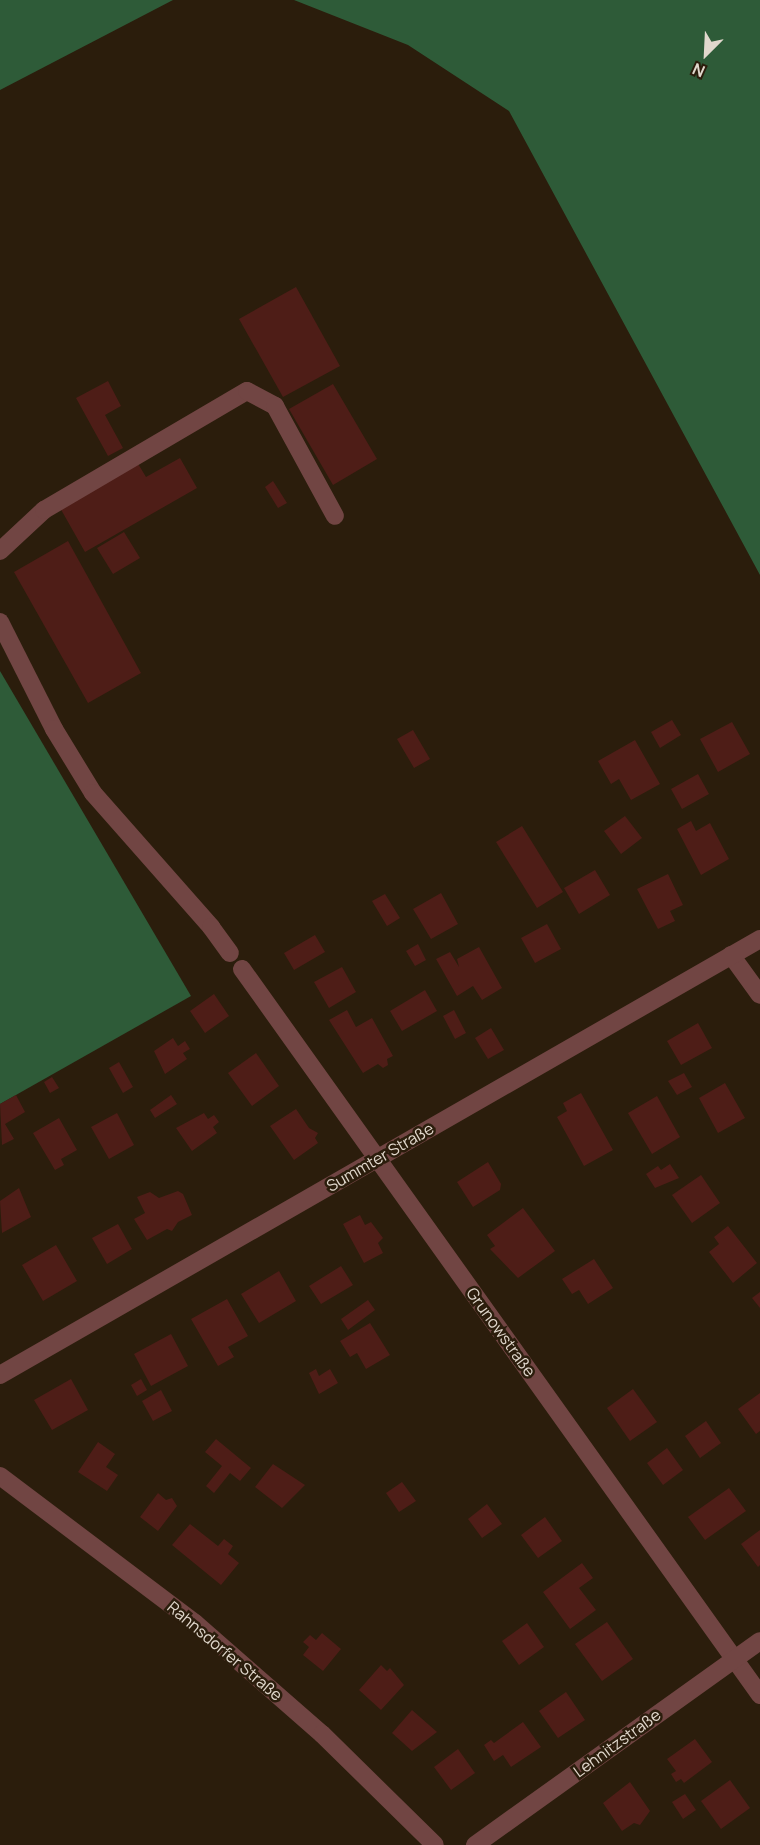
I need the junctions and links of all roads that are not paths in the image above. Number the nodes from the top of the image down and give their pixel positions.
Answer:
1 (335, 516) dead end
2 (0, 550) edge
3 (0, 622) edge
4 (760, 939) edge
5 (230, 953) dead end
6 (731, 955) junction
7 (242, 969) dead end
8 (760, 995) edge
9 (376, 1159) junction
10 (0, 1376) edge
11 (0, 1476) edge
12 (760, 1641) edge
13 (734, 1659) junction
14 (760, 1695) edge
15 (435, 1845) edge
16 (475, 1845) edge

1 - 2 street
3 - 5 street
4 - 6 street, Summter Straße
6 - 8 street
6 - 9 street, Summter Straße
7 - 9 street, Grunowstraße
9 - 10 street, Summter Straße
9 - 13 street, Grunowstraße
11 - 15 street, Rahnsdorfer Straße
12 - 13 street, Lehnitzstraße
13 - 14 street, Grunowstraße
13 - 16 street, Lehnitzstraße

